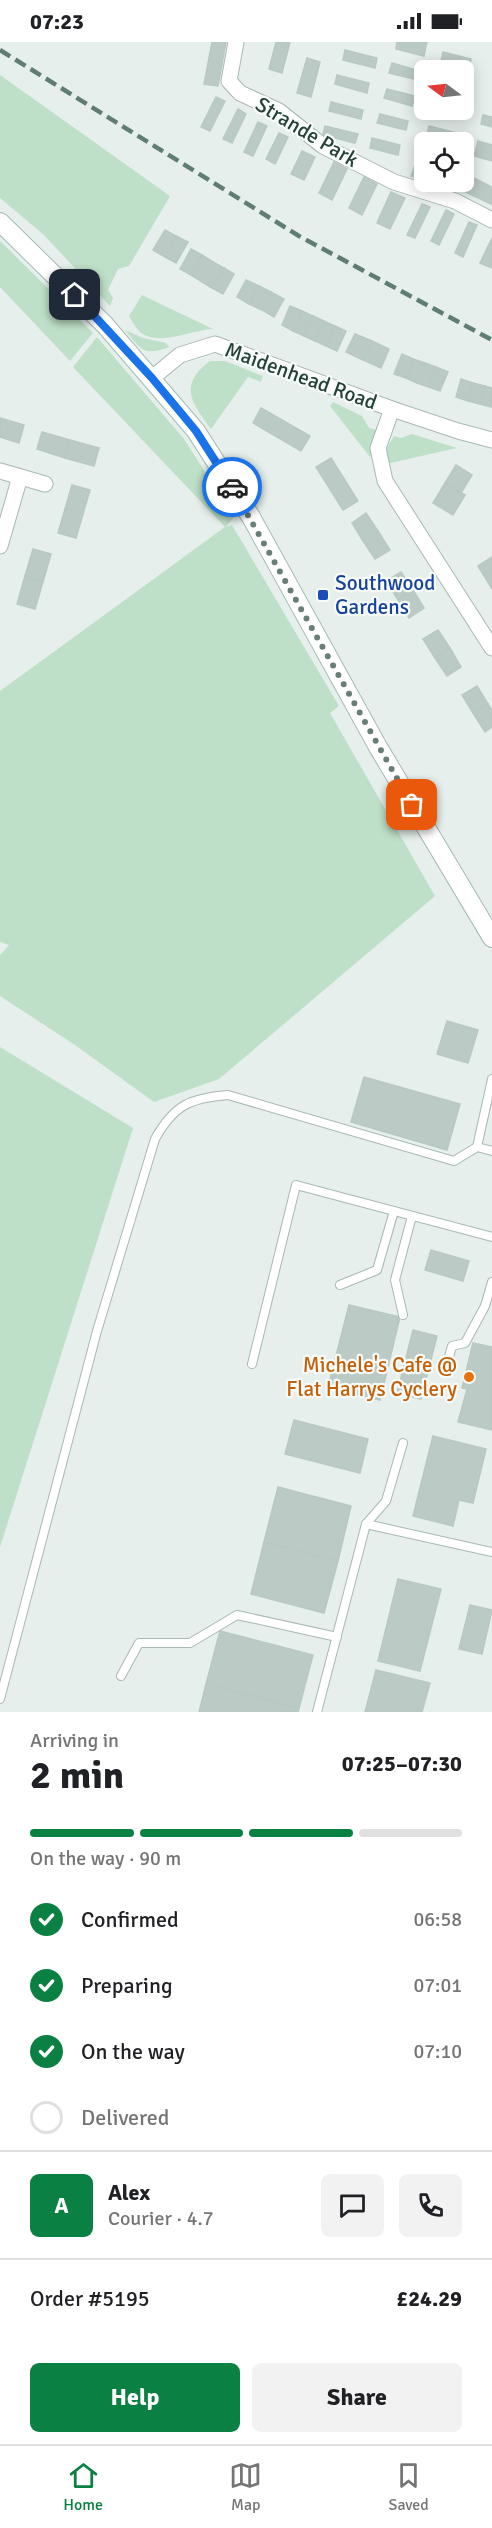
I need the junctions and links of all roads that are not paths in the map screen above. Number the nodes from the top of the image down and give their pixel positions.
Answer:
1 (236, 42) edge
2 (492, 220) edge
3 (0, 222) edge
4 (152, 378) junction
5 (392, 409) junction
6 (492, 440) edge
7 (0, 471) edge
8 (20, 477) junction
9 (45, 484) dead end
10 (0, 546) edge
11 (492, 648) edge
12 (492, 938) edge
13 (492, 1078) edge
14 (477, 1147) junction
15 (492, 1152) edge
16 (394, 1211) junction
17 (412, 1216) junction
18 (492, 1237) edge
19 (492, 1282) edge
20 (340, 1285) dead end
21 (403, 1315) dead end
22 (252, 1364) dead end
23 (447, 1364) dead end
24 (403, 1443) dead end
25 (366, 1524) junction
26 (492, 1552) edge
27 (337, 1637) junction
28 (121, 1676) dead end
29 (0, 1699) edge
30 (317, 1712) edge

1 - 2 street, Strande Park
3 - 4 main road
4 - 5 street, Maidenhead Road
4 - 12 main road
5 - 6 street, Maidenhead Road
5 - 11 street
7 - 8 street
8 - 9 street
8 - 10 street
13 - 14 lane
14 - 15 lane
14 - 29 lane
16 - 17 lane
16 - 20 lane
16 - 22 lane
17 - 18 lane
17 - 21 lane
19 - 23 lane
24 - 25 lane
25 - 26 lane
25 - 27 lane
27 - 28 lane
27 - 30 lane

